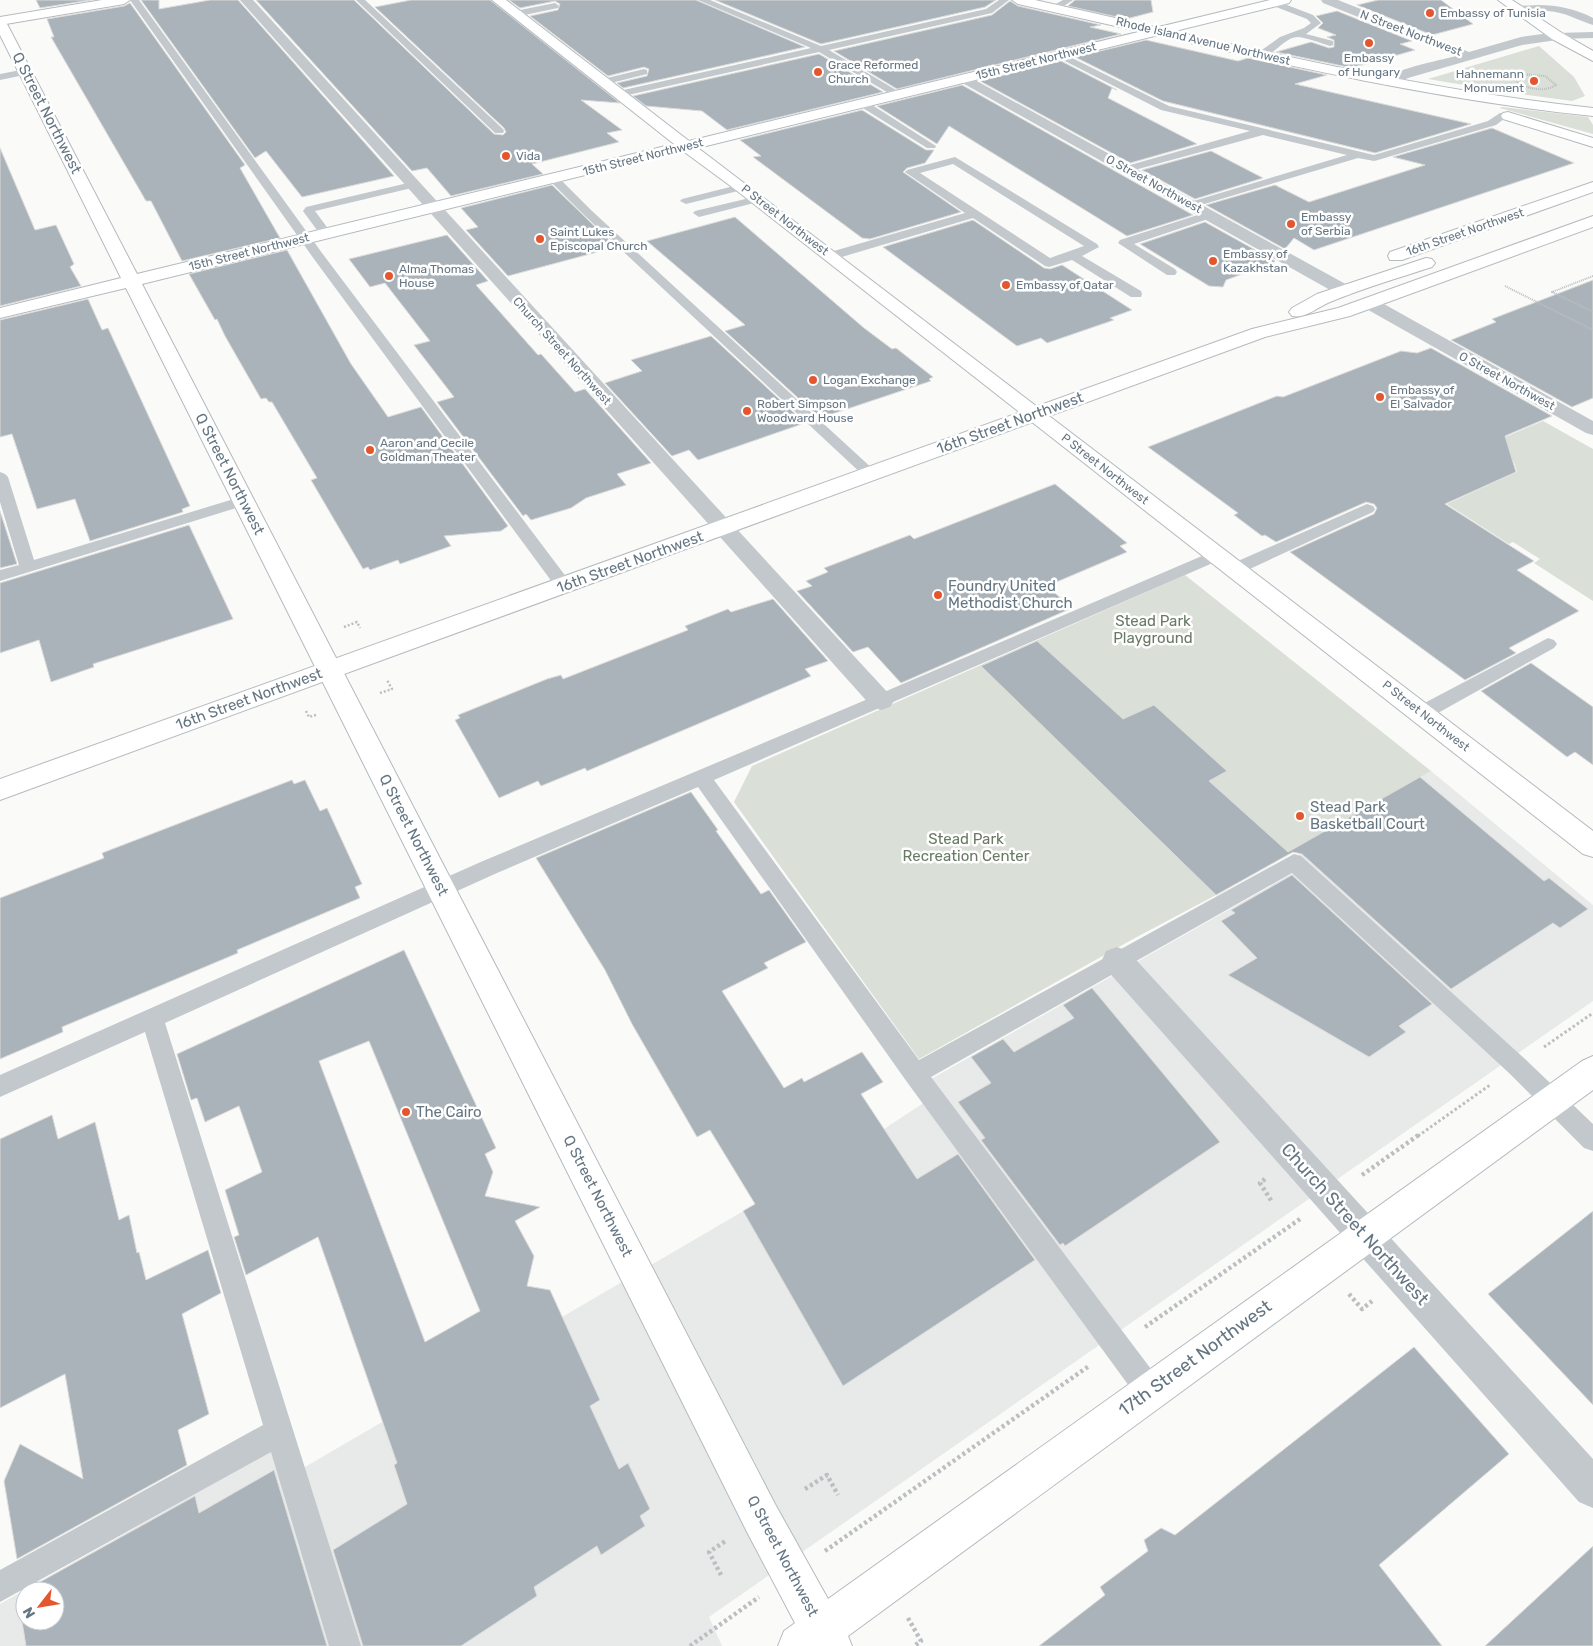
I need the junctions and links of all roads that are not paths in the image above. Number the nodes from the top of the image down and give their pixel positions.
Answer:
1 (124, 0) edge
2 (134, 0) edge
3 (246, 0) edge
4 (360, 0) edge
5 (498, 0) edge
6 (702, 0) edge
7 (1005, 0) edge
8 (1018, 0) edge
9 (1069, 0) edge
10 (1327, 0) edge
11 (1504, 0) edge
12 (1280, 1) edge
13 (555, 6) dead end
14 (1055, 8) junction
15 (1517, 9) junction
16 (516, 14) junction
17 (0, 22) edge
18 (1593, 22) edge
19 (1157, 31) junction
20 (1297, 34) junction
21 (1593, 35) edge
22 (1556, 36) junction
23 (806, 43) junction
24 (1330, 43) dead end
25 (821, 49) junction
26 (1262, 54) junction
27 (1060, 55) junction
28 (1468, 56) junction
29 (1593, 57) edge
30 (746, 60) dead end
31 (644, 72) dead end
32 (1591, 72) dead end
33 (13, 75) edge
34 (964, 78) junction
35 (603, 82) junction
36 (1388, 82) junction
37 (619, 94) junction
38 (897, 95) junction
39 (862, 103) junction
40 (1593, 112) edge
41 (1504, 115) junction
42 (499, 131) dead end
43 (1262, 131) junction
44 (1593, 143) edge
45 (687, 146) junction
46 (931, 146) dead end
47 (1356, 155) junction
48 (1127, 169) junction
49 (554, 179) junction
50 (412, 185) junction
51 (742, 187) junction
52 (1593, 187) edge
53 (758, 199) junction
54 (686, 201) dead end
55 (1593, 202) edge
56 (1191, 205) junction
57 (433, 208) junction
58 (699, 213) dead end
59 (975, 214) junction
60 (1210, 215) junction
61 (1593, 221) edge
62 (326, 234) junction
63 (306, 238) junction
64 (1073, 255) junction
65 (831, 256) junction
66 (1171, 272) dead end
67 (132, 281) junction
68 (1459, 288) dead end
69 (1345, 290) junction
70 (1136, 294) dead end
71 (1369, 303) junction
72 (0, 313) edge
73 (1259, 333) junction
74 (1035, 414) junction
75 (1593, 429) edge
76 (870, 474) junction
77 (0, 477) edge
78 (243, 500) junction
79 (1367, 509) dead end
80 (722, 528) junction
81 (1216, 555) junction
82 (28, 568) junction
83 (1235, 569) junction
84 (0, 576) edge
85 (564, 586) junction
86 (1548, 644) dead end
87 (330, 670) junction
88 (881, 701) junction
89 (1422, 713) junction
90 (702, 778) junction
91 (0, 790) edge
92 (1593, 846) edge
93 (442, 889) junction
94 (1117, 960) junction
95 (153, 1019) junction
96 (1593, 1071) edge
97 (915, 1074) junction
98 (0, 1086) edge
99 (1552, 1101) junction
100 (1593, 1140) edge
101 (1365, 1235) junction
102 (1150, 1391) junction
103 (280, 1431) junction
104 (1593, 1488) edge
105 (0, 1587) edge
106 (818, 1640) edge
107 (344, 1646) edge

1 - 17 main road
2 - 63 lane
3 - 50 street, Church Street Northwest
4 - 42 lane
5 - 16 main road, P Street Northwest
6 - 23 lane
7 - 25 lane
8 - 14 main road, Rhode Island Avenue Northwest
9 - 14 lane
10 - 28 street, N Street Northwest
11 - 15 main road
12 - 19 main road, 15th Street Northwest
12 - 20 lane
13 - 16 lane
14 - 19 main road, Rhode Island Avenue Northwest
15 - 18 lane
15 - 22 main road
16 - 35 main road, P Street Northwest
17 - 33 main road, Q Street Northwest
19 - 26 main road, Rhode Island Avenue Northwest
19 - 27 main road, 15th Street Northwest
20 - 24 lane
20 - 26 lane
21 - 22 lane
22 - 28 street
22 - 29 main road
22 - 32 main road
23 - 25 lane
23 - 30 lane
25 - 37 lane
25 - 38 lane
26 - 36 main road, Rhode Island Avenue Northwest
27 - 34 main road, 15th Street Northwest
27 - 43 lane
28 - 36 street
31 - 35 lane
33 - 67 main road, Q Street Northwest
34 - 38 main road, 15th Street Northwest
34 - 48 street, O Street Northwest
35 - 37 main road, P Street Northwest
36 - 40 main road, Rhode Island Avenue Northwest
36 - 41 main road, Rhode Island Avenue Northwest
37 - 45 main road, P Street Northwest
38 - 39 main road, 15th Street Northwest
39 - 45 main road, 15th Street Northwest
39 - 46 lane
41 - 44 main road, Rhode Island Avenue Northwest
41 - 47 lane
43 - 47 lane
43 - 48 lane
45 - 49 main road, 15th Street Northwest
45 - 51 main road, P Street Northwest
47 - 56 lane
48 - 56 street, O Street Northwest
49 - 57 main road, 15th Street Northwest
49 - 76 lane
50 - 57 street, Church Street Northwest
50 - 62 lane
51 - 53 main road, P Street Northwest
51 - 54 lane
52 - 69 main road, 16th Street Northwest
53 - 58 lane
53 - 65 main road, P Street Northwest
55 - 69 main road, 16th Street Northwest
56 - 60 street, O Street Northwest
57 - 62 main road, 15th Street Northwest
57 - 80 street, Church Street Northwest
59 - 64 lane
59 - 64 lane
59 - 65 lane
60 - 66 lane
60 - 69 street, O Street Northwest
61 - 71 main road, 16th Street Northwest
62 - 63 main road, 15th Street Northwest
63 - 67 main road, 15th Street Northwest
63 - 85 lane
64 - 70 lane
65 - 74 main road, P Street Northwest
67 - 72 main road, 15th Street Northwest
67 - 78 main road, Q Street Northwest
68 - 71 main road, 16th Street Northwest
69 - 73 main road, 16th Street Northwest
71 - 73 main road, 16th Street Northwest
71 - 75 street, O Street Northwest
73 - 74 main road, 16th Street Northwest
74 - 76 main road, 16th Street Northwest
74 - 81 main road, P Street Northwest
76 - 80 main road, 16th Street Northwest
77 - 82 lane
78 - 82 lane
78 - 87 main road, Q Street Northwest
79 - 83 lane
80 - 85 main road, 16th Street Northwest
80 - 88 street, Church Street Northwest
81 - 83 main road, P Street Northwest
81 - 88 lane
82 - 84 lane
83 - 89 main road, P Street Northwest
85 - 87 main road, 16th Street Northwest
86 - 89 lane
87 - 91 main road, 16th Street Northwest
87 - 93 main road, Q Street Northwest
88 - 90 lane
89 - 92 main road, P Street Northwest
90 - 93 lane
90 - 97 lane
93 - 95 lane
93 - 106 main road, Q Street Northwest
94 - 97 lane
94 - 99 lane
94 - 101 street, Church Street Northwest
95 - 98 lane
95 - 103 lane
96 - 99 main road, 17th Street Northwest
97 - 102 lane
99 - 100 lane
99 - 101 main road, 17th Street Northwest
101 - 102 main road, 17th Street Northwest
101 - 104 street, Church Street Northwest
102 - 106 main road, 17th Street Northwest
103 - 105 lane
103 - 107 lane

